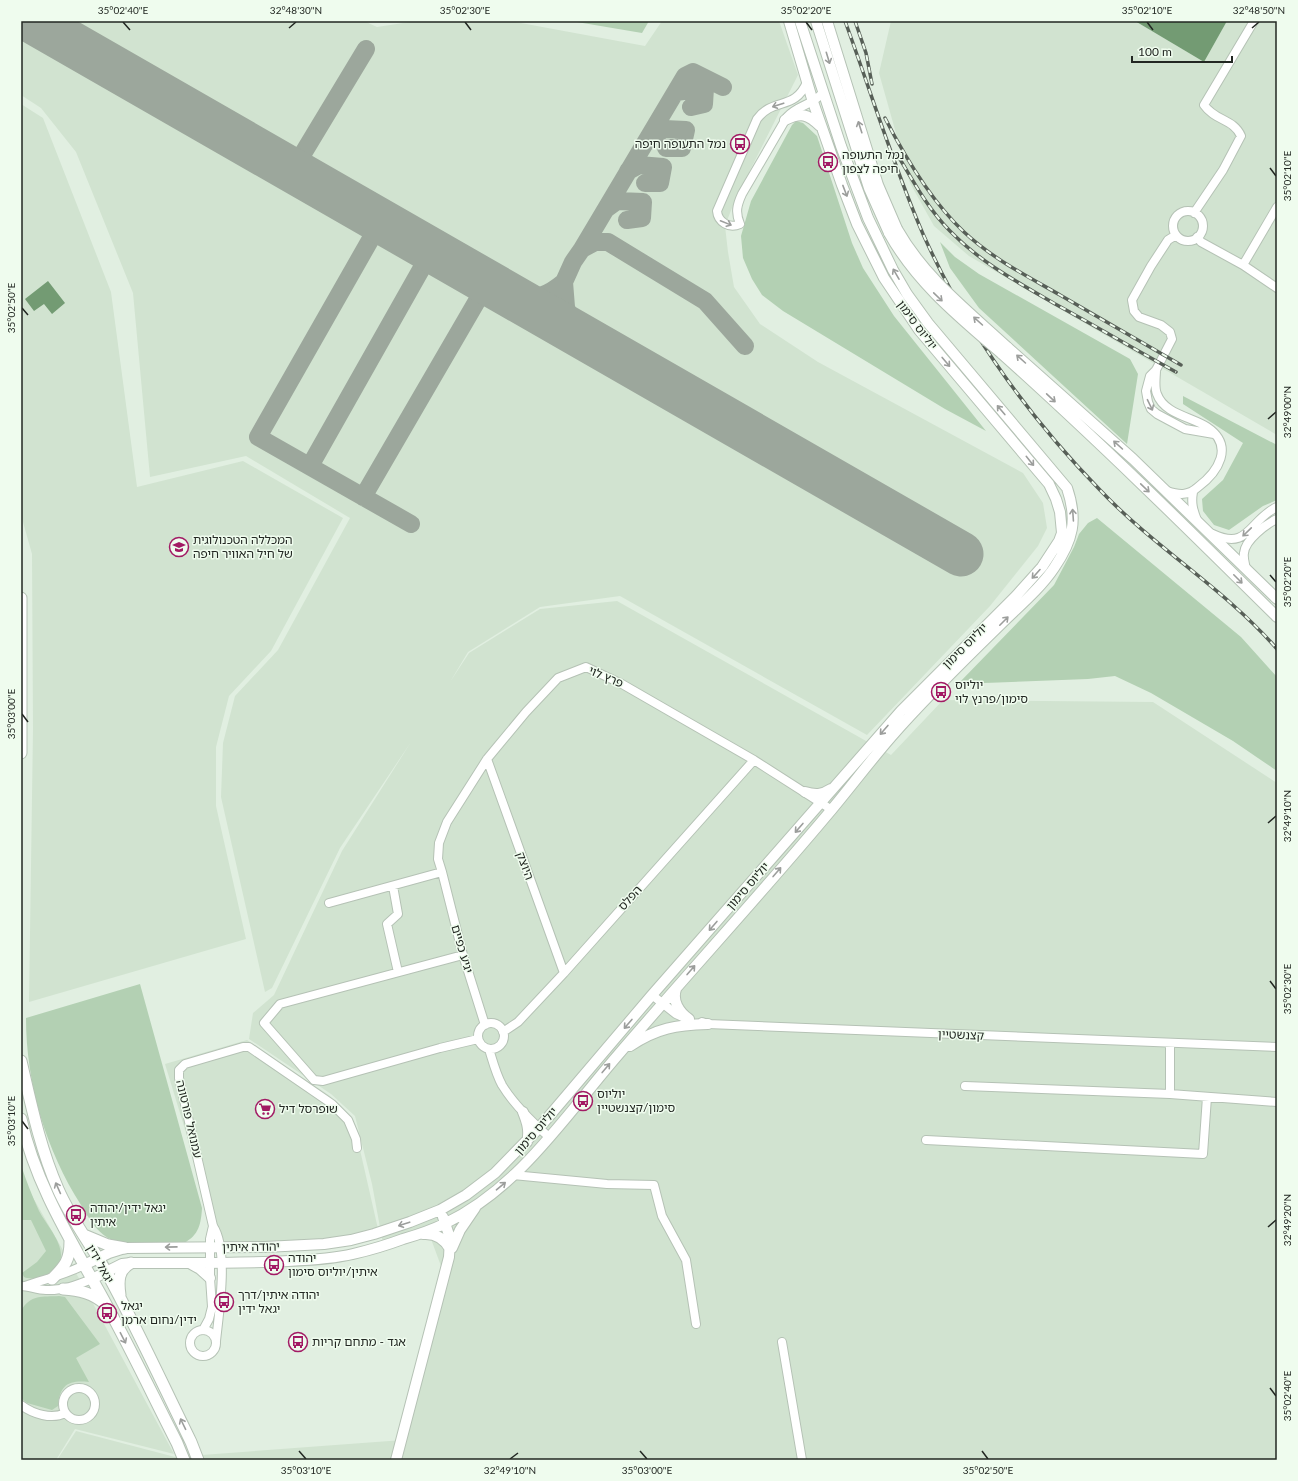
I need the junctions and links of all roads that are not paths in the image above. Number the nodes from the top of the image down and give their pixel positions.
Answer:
1 (789, 21) edge
2 (800, 21) edge
3 (816, 21) edge
4 (826, 21) edge
5 (1254, 21) edge
6 (807, 82) junction
7 (823, 92) junction
8 (813, 102) junction
9 (785, 120) junction
10 (822, 127) junction
11 (1277, 207) edge
12 (1194, 213) junction
13 (893, 231) junction
14 (1176, 235) junction
15 (1197, 237) junction
16 (1243, 265) junction
17 (1277, 288) edge
18 (1004, 350) junction
19 (1156, 370) junction
20 (1214, 434) junction
21 (1167, 491) junction
22 (1193, 492) junction
23 (1277, 507) edge
24 (1277, 519) edge
25 (1198, 522) junction
26 (1209, 532) junction
27 (1246, 569) junction
28 (1263, 586) junction
29 (1277, 590) edge
30 (21, 598) edge
31 (1277, 599) edge
32 (1277, 618) edge
33 (21, 753) edge
34 (487, 760) junction
35 (754, 760) junction
36 (835, 786) junction
37 (805, 792) junction
38 (821, 802) junction
39 (832, 810) junction
40 (811, 814) junction
41 (442, 872) junction
42 (393, 886) junction
43 (329, 903) dead end
44 (463, 955) junction
45 (398, 972) junction
46 (564, 973) junction
47 (677, 986) junction
48 (652, 995) junction
49 (663, 1004) junction
50 (689, 1019) junction
51 (708, 1024) junction
52 (485, 1025) junction
53 (503, 1032) junction
54 (478, 1039) junction
55 (1170, 1043) junction
56 (1277, 1047) edge
57 (489, 1050) junction
58 (620, 1052) junction
59 (21, 1061) edge
60 (965, 1086) dead end
61 (1170, 1094) junction
62 (1207, 1097) junction
63 (1277, 1102) edge
64 (523, 1112) junction
65 (21, 1119) edge
66 (539, 1128) junction
67 (549, 1137) junction
68 (926, 1140) dead end
69 (527, 1142) junction
70 (357, 1148) dead end
71 (513, 1175) junction
72 (483, 1200) junction
73 (440, 1210) junction
74 (446, 1223) junction
75 (83, 1235) junction
76 (415, 1235) junction
77 (70, 1240) junction
78 (125, 1248) junction
79 (216, 1248) junction
80 (450, 1253) junction
81 (98, 1258) junction
82 (131, 1263) junction
83 (189, 1263) junction
84 (216, 1263) junction
85 (84, 1265) junction
86 (106, 1272) junction
87 (210, 1278) junction
88 (52, 1279) junction
89 (92, 1280) junction
90 (23, 1286) edge
91 (63, 1289) junction
92 (120, 1299) junction
93 (108, 1308) junction
94 (696, 1324) dead end
95 (202, 1330) junction
96 (216, 1341) junction
97 (782, 1342) dead end
98 (21, 1405) edge
99 (66, 1412) junction
100 (184, 1460) edge
101 (198, 1460) edge
102 (396, 1460) edge
103 (802, 1460) edge

1 - 6 street, יוליוס סימון
2 - 7 street, יוליוס סימון
3 -> 13 street
13 -> 4 street
5 - 12 street
6 - 8 street, יוליוס סימון
6 -> 9 street
7 - 8 street
39 -> 7 street, יוליוס סימון
8 - 9 street
8 - 10 street, יוליוס סימון
9 - 10 street
10 -> 36 street, יוליוס סימון
11 - 16 street
12 - 14 street
12 - 15 street
13 - 18 street, bridge
14 - 15 street
14 - 19 street
15 - 16 street
16 - 17 street
21 -> 18 street
18 -> 32 street
19 - 20 street
19 -> 20 street
20 - 22 street
21 - 22 street
21 - 25 street
22 - 25 street
23 -> 26 street
24 - 27 street
25 - 26 street
26 - 27 street
27 - 28 street
28 - 29 street
28 - 31 street
30 - 33 main road
34 - 35 street, פרץ לוי
34 - 41 street, פרץ לוי
34 - 46 street, היוצק
35 - 37 street, פרץ לוי
35 - 46 street, הפלס
36 - 37 street
36 - 38 street, יוליוס סימון
37 - 38 street, פרץ לוי
37 - 40 street
38 - 39 street, פרץ לוי
38 - 40 street, יוליוס סימון
47 -> 39 street, יוליוס סימון
40 -> 48 street, יוליוס סימון
41 - 42 street
41 - 44 street, יגיע כפיים
42 - 43 street
42 - 45 street
44 - 45 street
44 - 52 street, יגיע כפיים
45 - 54 street
46 - 53 street, הפלס
47 - 49 street, יוליוס סימון
47 - 50 street
48 - 49 street, קצנשטיין
48 -> 66 street, יוליוס סימון
49 - 50 street, קצנשטיין
49 - 58 street, יוליוס סימון
50 - 51 street, קצנשטיין
51 - 55 street, קצנשטיין
51 - 58 street
52 - 53 street
52 - 54 street
53 - 57 street
54 - 57 street
55 - 56 street, קצנשטיין
55 - 61 street
57 - 64 street
67 -> 58 street, יוליוס סימון
75 -> 59 main road, יגאל ידין
60 - 61 street
61 - 62 street
62 - 63 street
62 - 68 street
64 - 66 street
64 - 69 street
65 - 77 main road, יגאל ידין
66 - 67 street
66 - 69 street, יוליוס סימון
67 - 71 street, יוליוס סימון
69 - 73 street, יוליוס סימון
70 - 79 street, עמנואל פורטונה
72 -> 71 street, יוליוס סימון
71 - 94 street
72 - 74 street, יוליוס סימון
72 - 80 street
73 - 74 street
73 -> 79 street, יהודה איתין
74 - 76 street, יהודה איתין
74 - 80 street
75 - 78 main road
75 - 81 main road, יגאל ידין
76 - 80 street
76 - 84 street, יהודה איתין
77 - 85 main road, יגאל ידין
77 - 88 main road
79 -> 78 street, יהודה איתין
78 - 81 street, יהודה איתין
79 - 84 street, עמנואל פורטונה
80 - 102 street
81 - 85 street, יהודה איתין
81 - 86 main road, יגאל ידין
82 - 83 street, יהודה איתין
82 - 86 street, יהודה איתין
82 - 92 main road
83 - 84 street, יהודה איתין
83 - 87 street
84 - 87 street
84 - 96 street
85 - 88 street
85 - 89 main road, יגאל ידין
86 - 89 street, יהודה איתין
86 - 92 main road, יגאל ידין
87 - 95 street
88 - 90 street
89 - 91 street
89 - 93 main road, יגאל ידין
90 - 91 street
91 - 93 main road
101 -> 92 main road, יגאל ידין
93 -> 100 main road, יגאל ידין
95 - 96 street
95 - 96 street
97 - 103 street
98 - 99 street
99 - 99 street

